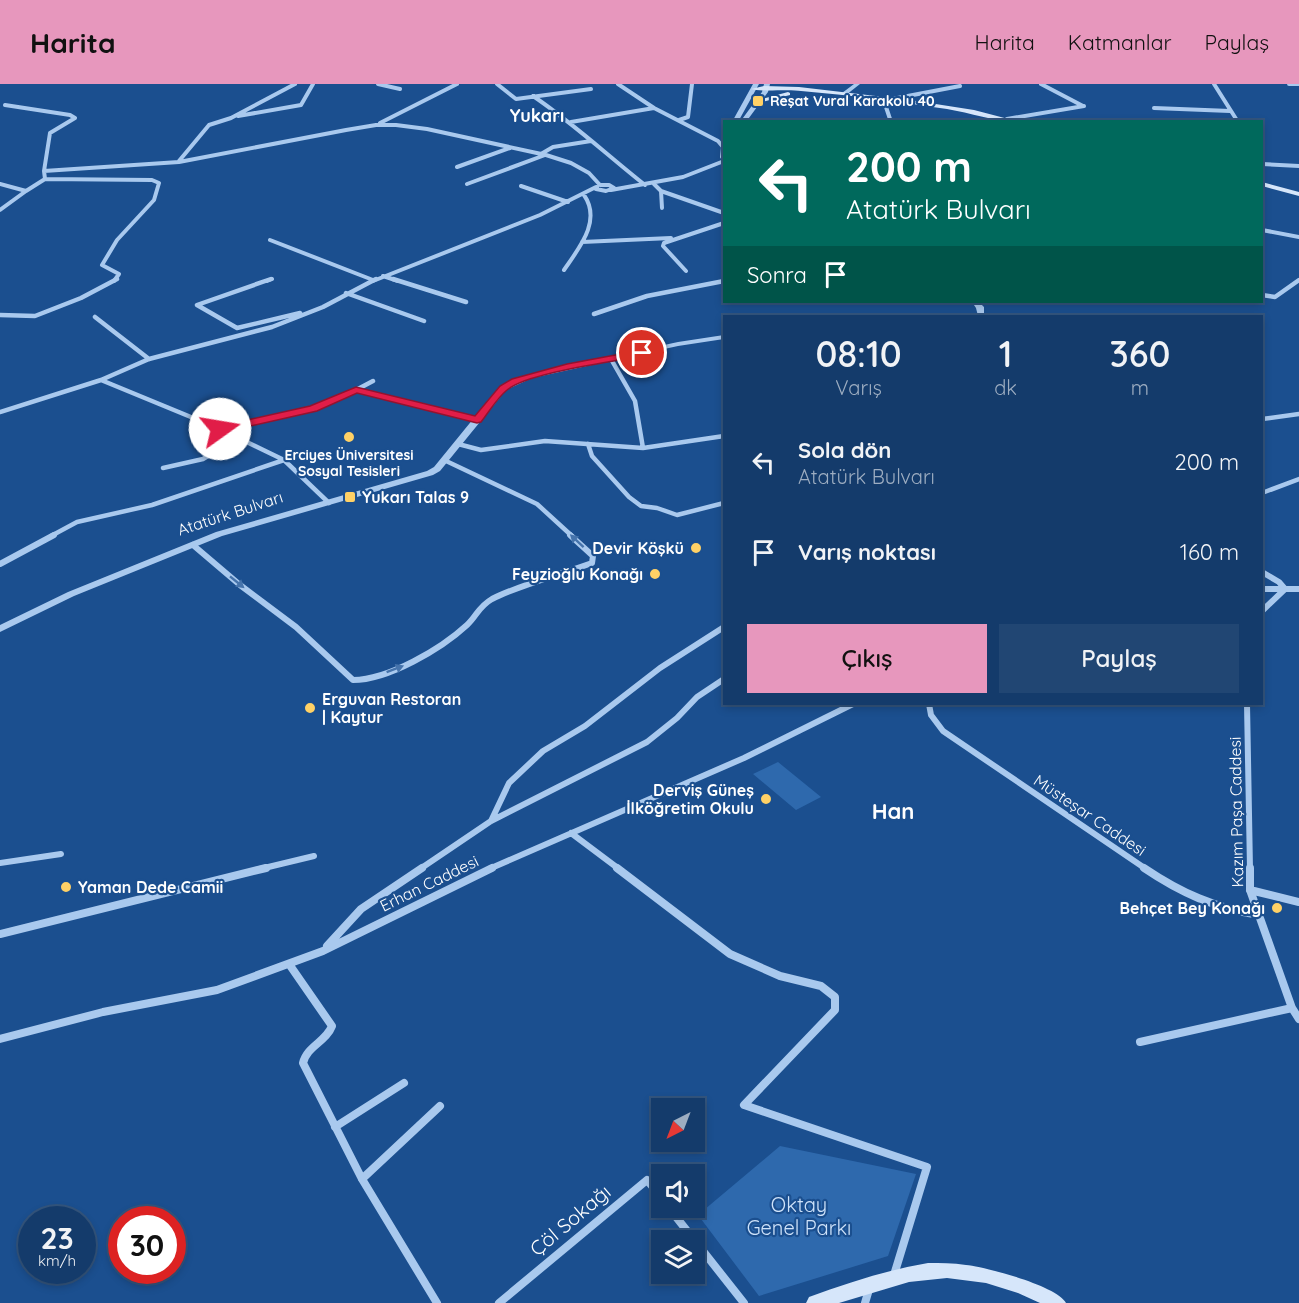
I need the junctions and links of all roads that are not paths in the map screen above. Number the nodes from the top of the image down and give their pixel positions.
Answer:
1 (295, 84) edge
2 (313, 84) edge
3 (378, 84) edge
4 (457, 84) edge
5 (497, 84) edge
6 (629, 84) edge
7 (693, 84) edge
8 (783, 84) edge
9 (857, 84) edge
10 (1041, 84) edge
11 (1047, 84) edge
12 (1214, 84) edge
13 (1288, 84) edge
14 (1299, 84) edge
15 (620, 85) edge
16 (755, 86) edge
17 (960, 86) dead end
18 (796, 87) junction
19 (766, 88) edge
20 (400, 89) dead end
21 (591, 89) dead end
22 (788, 94) junction
23 (844, 94) junction
24 (533, 96) junction
25 (892, 99) junction
26 (758, 101) junction
27 (5, 105) dead end
28 (886, 107) dead end
29 (654, 108) junction
30 (1154, 108) dead end
31 (1230, 111) junction
32 (231, 118) junction
33 (1007, 119) junction
34 (679, 120) junction
35 (736, 120) edge
36 (744, 120) edge
37 (890, 120) edge
38 (1010, 120) edge
39 (1237, 120) edge
40 (571, 122) junction
41 (376, 125) junction
42 (591, 141) junction
43 (512, 147) junction
44 (543, 154) junction
45 (723, 155) edge
46 (723, 161) edge
47 (179, 162) junction
48 (1263, 164) edge
49 (1299, 166) edge
50 (457, 167) dead end
51 (44, 171) junction
52 (45, 179) junction
53 (0, 184) edge
54 (467, 184) dead end
55 (606, 184) junction
56 (654, 184) junction
57 (1263, 184) edge
58 (645, 185) junction
59 (521, 186) dead end
60 (598, 186) junction
61 (26, 191) junction
62 (609, 191) junction
63 (661, 191) junction
64 (1299, 194) edge
65 (584, 195) junction
66 (569, 202) junction
67 (662, 208) dead end
68 (0, 210) edge
69 (723, 213) edge
70 (723, 223) edge
71 (1263, 230) edge
72 (1299, 237) edge
73 (674, 238) junction
74 (270, 240) dead end
75 (582, 242) junction
76 (564, 270) dead end
77 (686, 272) dead end
78 (382, 276) junction
79 (272, 279) dead end
80 (373, 280) junction
81 (1299, 280) edge
82 (723, 281) edge
83 (1290, 286) junction
84 (1299, 289) edge
85 (346, 293) junction
86 (1263, 294) edge
87 (466, 302) dead end
88 (323, 307) junction
89 (594, 314) dead end
90 (0, 315) edge
91 (95, 317) dead end
92 (424, 321) dead end
93 (723, 337) edge
94 (149, 359) junction
95 (611, 359) junction
96 (100, 380) junction
97 (372, 381) dead end
98 (356, 390) junction
99 (0, 412) edge
100 (1299, 414) edge
101 (1263, 419) edge
102 (477, 420) junction
103 (220, 429) junction
104 (723, 436) edge
105 (238, 438) junction
106 (458, 444) junction
107 (588, 444) junction
108 (642, 448) junction
109 (284, 460) junction
110 (444, 460) junction
111 (163, 468) dead end
112 (1299, 479) edge
113 (1263, 493) edge
114 (329, 503) junction
115 (723, 503) edge
116 (193, 545) junction
117 (0, 564) edge
118 (1263, 573) edge
119 (1263, 589) edge
120 (1285, 589) junction
121 (1299, 589) edge
122 (1263, 610) edge
123 (723, 628) edge
124 (0, 629) edge
125 (723, 680) edge
126 (851, 705) edge
127 (929, 705) edge
128 (1247, 705) edge
129 (491, 821) junction
130 (571, 833) junction
131 (62, 854) dead end
132 (314, 856) dead end
133 (0, 863) edge
134 (1250, 890) junction
135 (1299, 902) edge
136 (1259, 915) junction
137 (0, 933) edge
138 (323, 951) junction
139 (289, 964) junction
140 (1292, 1008) junction
141 (1299, 1019) edge
142 (0, 1039) edge
143 (1140, 1042) dead end
144 (404, 1083) dead end
145 (440, 1106) dead end
146 (334, 1127) junction
147 (362, 1179) junction
148 (651, 1185) edge
149 (677, 1218) edge
150 (893, 1279) junction
151 (868, 1294) edge
152 (437, 1303) edge
153 (499, 1303) edge
154 (744, 1303) edge
155 (815, 1303) edge
156 (1057, 1303) edge

1 - 32 street
2 - 32 street
3 - 20 street
4 - 41 street
5 - 24 street
6 - 15 street
7 - 34 street
8 - 18 main road
9 - 23 street
10 - 11 street
10 - 33 street
12 - 31 street
13 - 14 street
15 - 29 street
16 - 19 main road
16 - 35 street
17 - 25 street
18 - 19 main road
18 - 23 main road
19 - 22 main road
19 - 26 street
21 - 24 street
22 - 23 main road
22 - 26 main road
23 - 25 main road
24 - 40 street
25 - 33 main road
26 - 36 street
27 - 51 street
28 - 37 street
29 - 34 street
29 - 40 street
30 - 31 street
31 - 39 street
32 - 47 street
33 - 38 main road
34 - 45 street
40 - 42 street
41 - 43 street
41 - 47 street
42 - 44 street
42 - 58 street
43 - 44 street
43 - 50 street
44 - 54 street
44 - 60 street
46 - 56 street
47 - 51 street
48 - 49 street
51 - 52 street
52 - 61 street
52 - 90 street
53 - 61 street
55 - 58 street
55 - 60 street
55 - 62 street
56 - 58 street
56 - 63 street
57 - 64 main road
58 - 62 street
59 - 66 street
60 - 62 street
60 - 65 street
61 - 68 street
62 - 65 street
63 - 67 street
63 - 69 street
65 - 66 street
65 - 75 street
66 - 78 street
70 - 73 street
71 - 72 street
73 - 75 street
73 - 77 street
74 - 80 street
75 - 76 street
78 - 80 street
78 - 87 street
79 - 88 street
80 - 85 street
81 - 83 street
82 - 89 street
83 - 84 street
83 - 86 street
85 - 88 street
85 - 92 street
88 - 94 street
91 - 94 street
93 - 95 street, Atatürk Bulvarı
94 - 96 street
95 - 102 street, Atatürk Bulvarı
95 - 108 street
96 - 99 street
96 - 103 street
97 - 98 street
98 - 102 street
98 - 103 street
100 - 101 street
102 - 106 street, Atatürk Bulvarı
103 - 105 street
104 - 108 street
105 - 109 street
105 - 111 street
106 - 107 street
106 - 110 street, Atatürk Bulvarı
107 - 108 street
107 - 115 street
109 - 114 street
109 - 117 street
110 - 114 street, Atatürk Bulvarı
116 -> 110 street
112 - 113 street
114 - 116 street, Atatürk Bulvarı
116 - 124 street, Atatürk Bulvarı
118 - 120 street
119 - 120 street
120 - 121 street
120 - 122 street
123 - 129 street
125 - 129 street
126 - 130 street, Erhan Caddesi
127 - 136 street, Müsteşar Caddesi
128 - 134 street, Kazım Paşa Caddesi
129 - 138 street
130 - 138 street, Erhan Caddesi
130 - 150 street
131 - 133 street
132 - 137 street
134 - 135 street
134 - 136 street, Kazım Paşa Caddesi
136 - 140 street, Kazım Paşa Caddesi
138 - 139 street, Erhan Caddesi
139 - 142 street, Erhan Caddesi
139 - 146 street
140 - 141 street, Kazım Paşa Caddesi
140 - 143 street
144 - 146 street
145 - 147 street
146 - 147 street
147 - 152 street
148 - 153 street, Çöl Sokağı
149 - 154 street
150 - 151 main road
150 - 156 main road
151 - 155 main road

